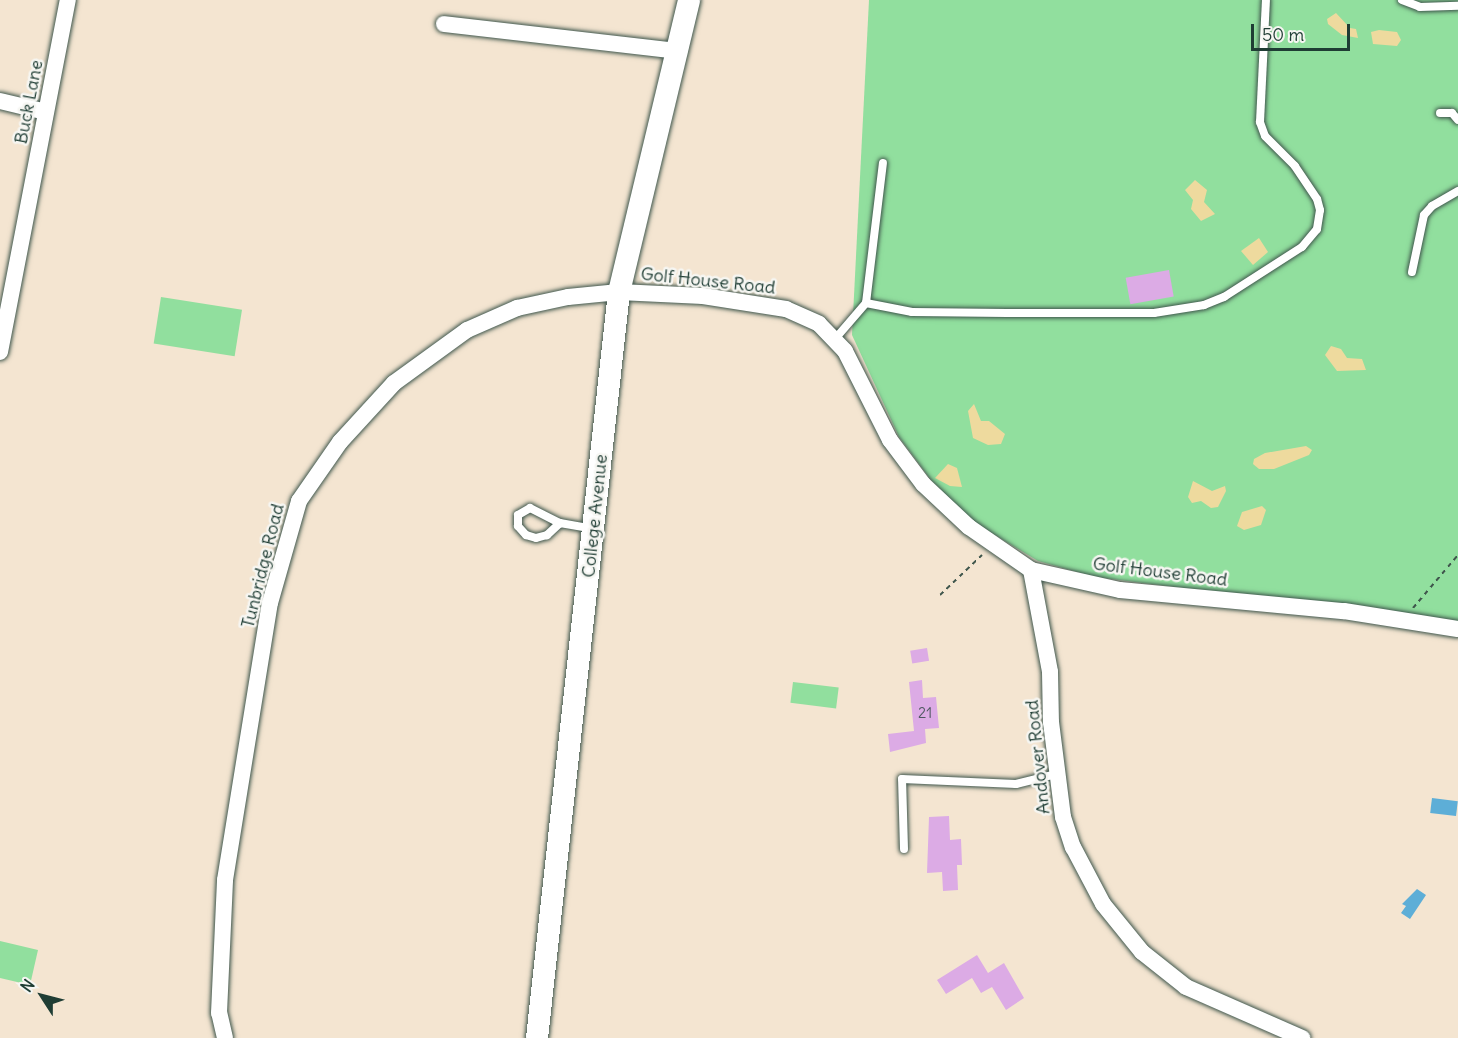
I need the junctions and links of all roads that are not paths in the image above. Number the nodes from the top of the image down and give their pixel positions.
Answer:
1 (68, 0) edge
2 (689, 0) edge
3 (1266, 0) edge
4 (1402, 0) edge
5 (1458, 6) edge
6 (444, 24) dead end
7 (679, 51) junction
8 (0, 101) edge
9 (46, 112) junction
10 (1440, 113) dead end
11 (1458, 120) edge
12 (883, 163) dead end
13 (1458, 191) edge
14 (1412, 272) dead end
15 (619, 291) junction
16 (866, 303) junction
17 (835, 339) junction
18 (0, 352) edge
19 (560, 523) junction
20 (593, 530) junction
21 (1031, 570) junction
22 (1458, 629) edge
23 (1056, 774) junction
24 (904, 849) dead end
25 (225, 1038) edge
26 (537, 1038) edge
27 (1302, 1038) edge

1 - 9 street, Buck Lane
2 - 7 main road, College Avenue
3 - 16 lane
4 - 5 lane
6 - 7 street
7 - 15 main road, College Avenue
8 - 9 street
9 - 18 street, Buck Lane
10 - 11 lane
12 - 16 lane
13 - 14 lane
15 - 17 street, Golf House Road
15 - 20 main road, College Avenue
15 - 25 street, Tunbridge Road
16 - 17 lane
17 - 21 street, Golf House Road
19 - 19 lane
19 - 20 lane
20 - 26 main road, College Avenue
21 - 22 street, Golf House Road
21 - 23 street, Andover Road
23 - 24 lane
23 - 27 street, Andover Road

